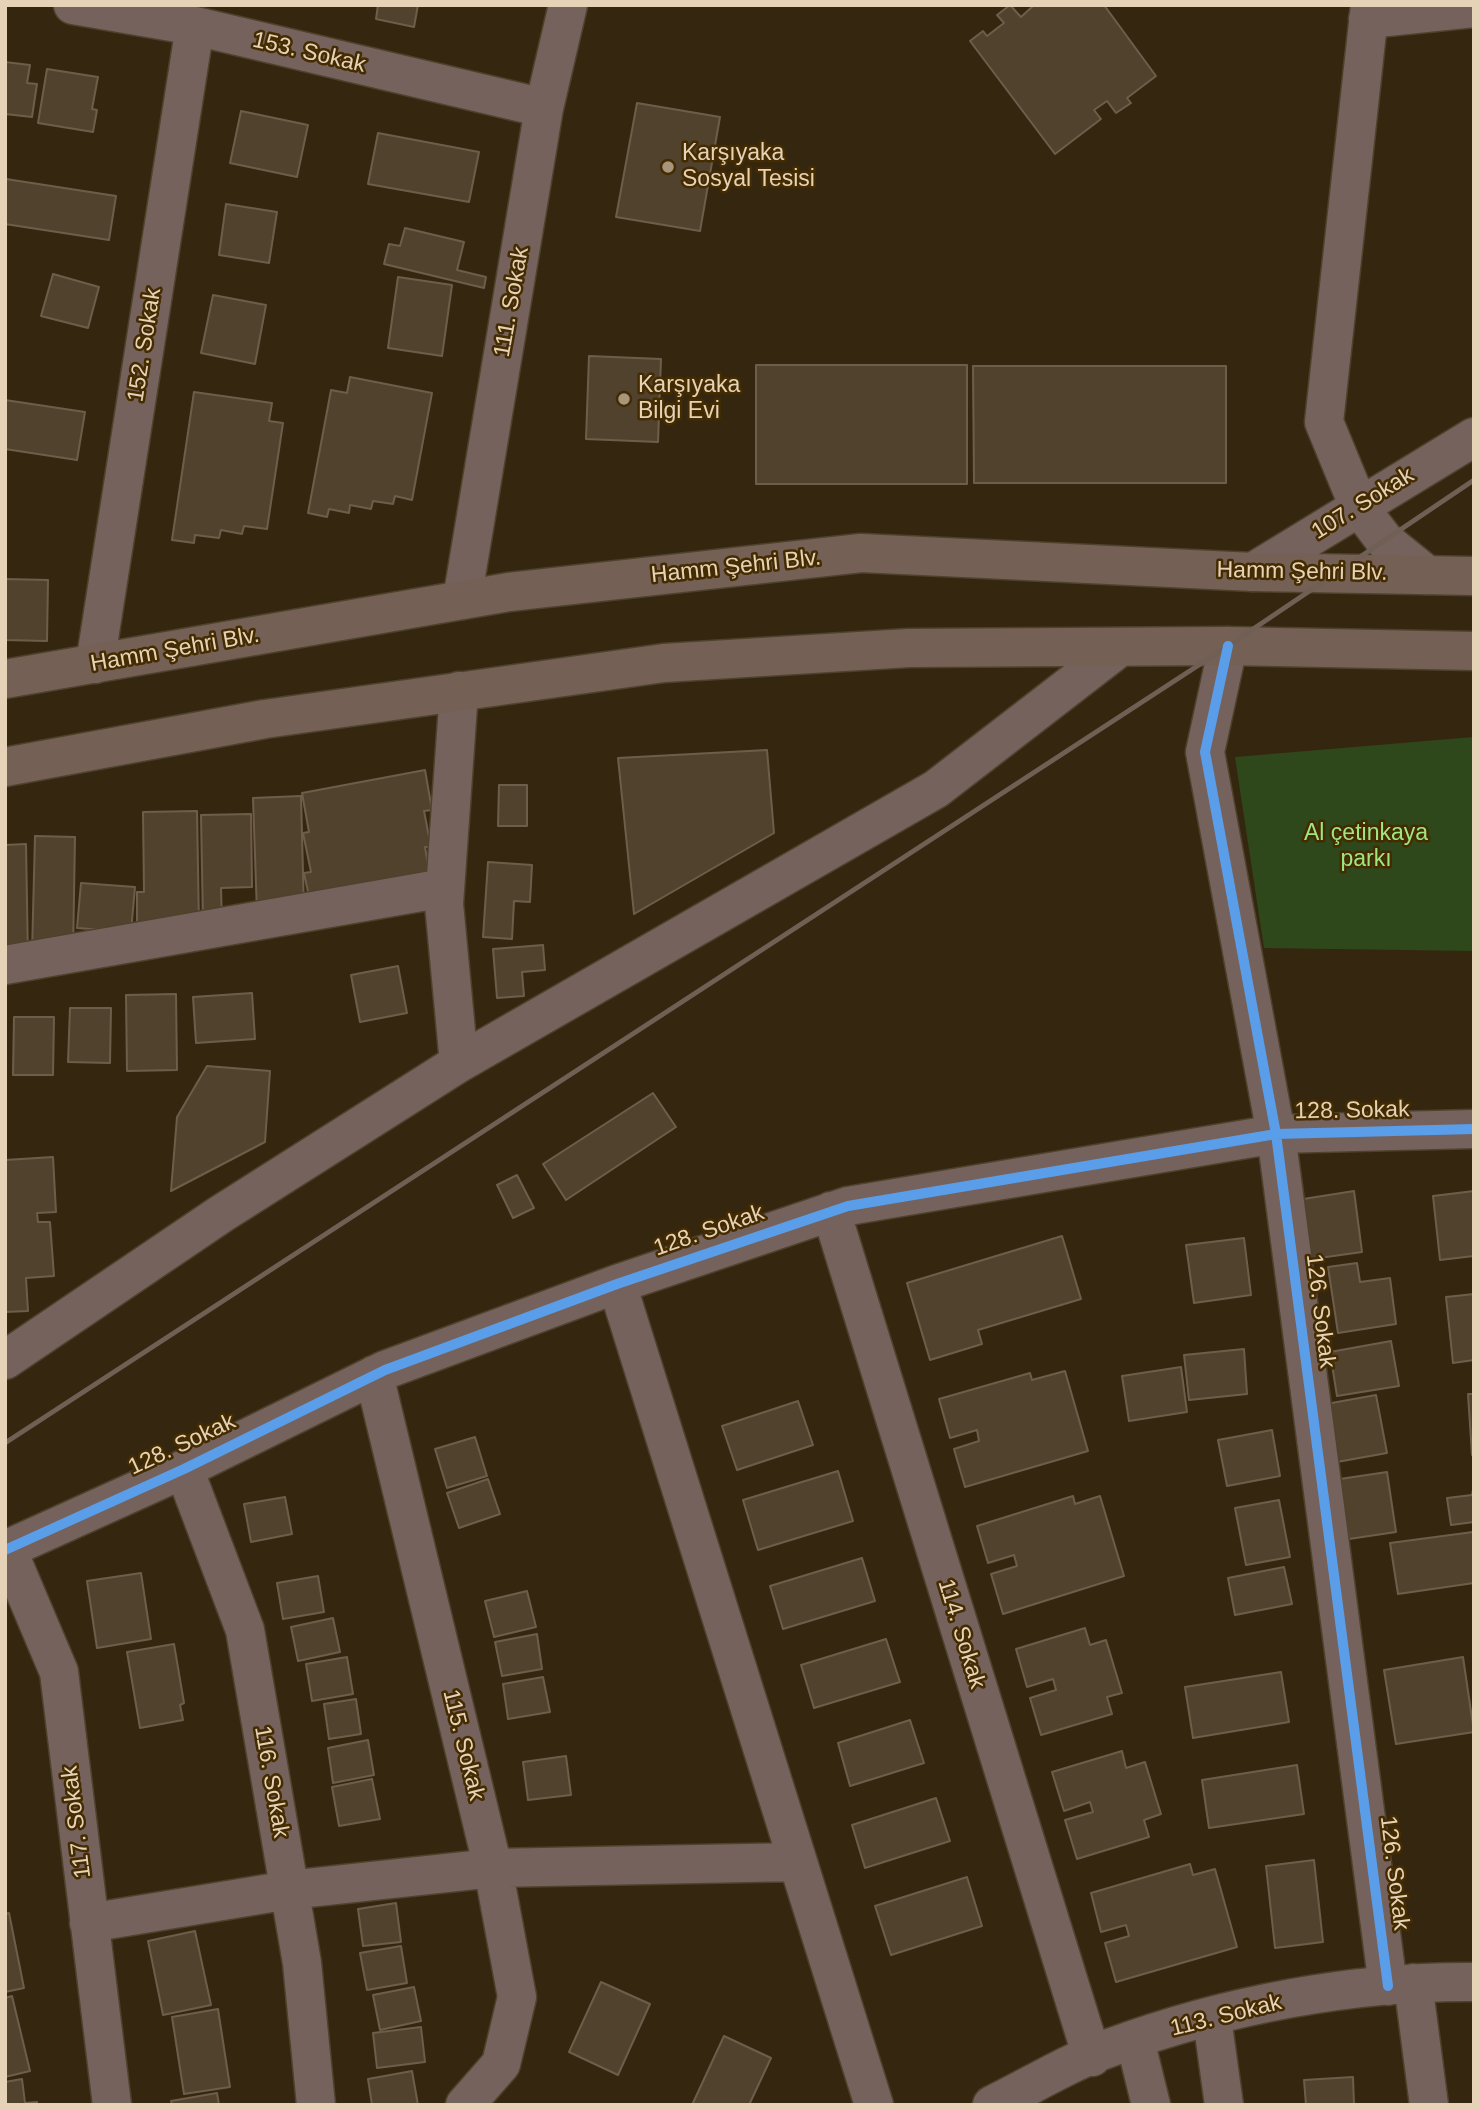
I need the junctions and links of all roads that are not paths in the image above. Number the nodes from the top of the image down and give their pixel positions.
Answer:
1 (73, 5) edge
2 (568, 5) edge
3 (1474, 8) edge
4 (1369, 12) edge
5 (195, 26) junction
6 (544, 108) junction
7 (1474, 437) edge
8 (1359, 507) junction
9 (1253, 572) junction
10 (1427, 575) junction
11 (1474, 576) edge
12 (462, 600) junction
13 (1228, 646) junction
14 (1120, 647) junction
15 (1474, 651) edge
16 (95, 664) junction
17 (5, 679) edge
18 (459, 691) junction
19 (5, 767) edge
20 (444, 888) junction
21 (5, 965) edge
22 (460, 1063) junction
23 (1474, 1129) edge
24 (1276, 1134) junction
25 (831, 1211) junction
26 (617, 1284) junction
27 (5, 1360) edge
28 (374, 1375) junction
29 (184, 1469) junction
30 (6, 1550) edge
31 (797, 1862) junction
32 (493, 1868) junction
33 (289, 1890) junction
34 (89, 1923) junction
35 (1474, 1982) edge
36 (1401, 1985) junction
37 (1212, 2018) junction
38 (1135, 2040) junction
39 (1092, 2057) junction
40 (111, 2105) edge
41 (316, 2105) edge
42 (465, 2105) edge
43 (874, 2105) edge
44 (992, 2105) edge
45 (1151, 2105) edge
46 (1224, 2105) edge
47 (1429, 2105) edge

1 - 5 street, 153. Sokak
2 - 6 street, 111. Sokak
3 - 4 street
4 - 8 street
5 - 6 street, 153. Sokak
5 - 16 street, 152. Sokak
6 - 12 street, 111. Sokak
7 - 8 street, 107. Sokak
8 - 9 street, 107. Sokak
8 - 10 street
9 - 10 main road, Hamm Şehri Blv.
9 - 12 main road, Hamm Şehri Blv.
10 - 11 main road, Hamm Şehri Blv.
12 - 16 main road, Hamm Şehri Blv.
13 - 14 main road
13 - 15 main road
13 - 24 street, 126. Sokak
14 - 18 main road
14 - 22 street
16 - 17 main road, Hamm Şehri Blv.
18 - 19 main road
18 - 20 street
20 - 21 street
20 - 22 street
22 - 27 street
23 - 24 street, 128. Sokak
24 - 25 street, 128. Sokak
24 - 36 street, 126. Sokak
25 - 26 street, 128. Sokak
25 - 39 street, 114. Sokak
26 - 28 street, 128. Sokak
26 - 31 street
28 - 29 street, 128. Sokak
28 - 32 street, 115. Sokak
29 - 30 street, 128. Sokak
29 - 33 street, 116. Sokak
30 - 34 street, 117. Sokak
31 - 32 street
31 - 43 street
32 - 33 street
32 - 42 street, 115. Sokak
33 - 34 street
33 - 41 street, 116. Sokak
34 - 40 street, 117. Sokak
35 - 36 street, 113. Sokak
36 - 37 street, 113. Sokak
36 - 47 street, 126. Sokak
37 - 38 street, 113. Sokak
37 - 46 street
38 - 39 street, 113. Sokak
38 - 45 street
39 - 44 street, 113. Sokak

